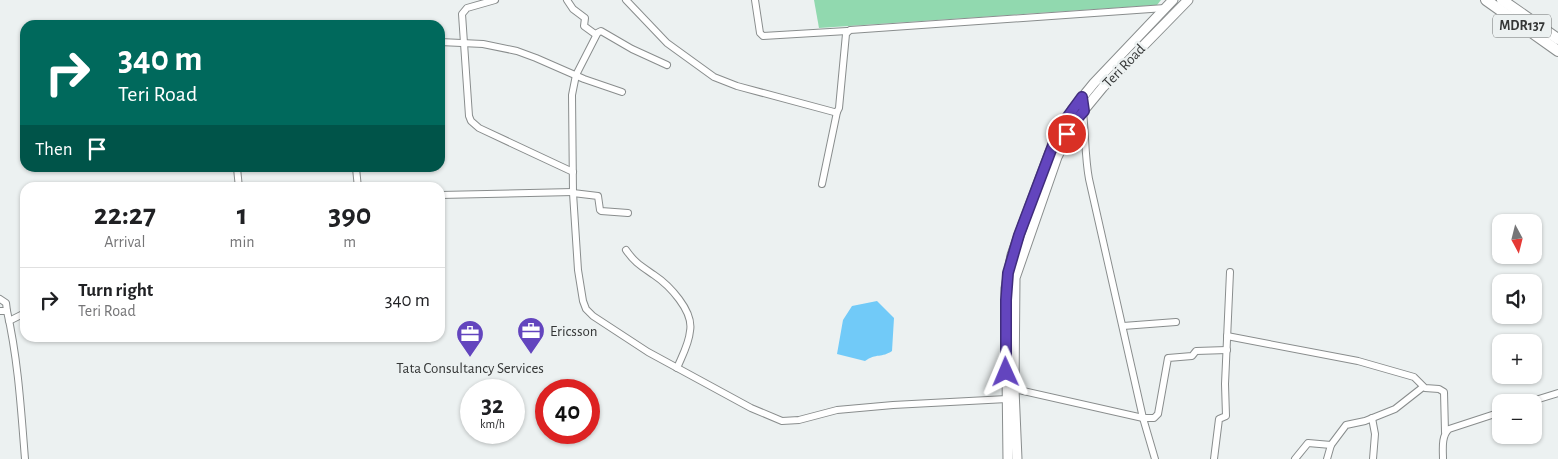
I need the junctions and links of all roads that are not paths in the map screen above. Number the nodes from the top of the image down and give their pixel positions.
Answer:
1 (495, 0) edge
2 (567, 0) edge
3 (626, 0) edge
4 (756, 0) edge
5 (1173, 0) edge
6 (1188, 0) edge
7 (1486, 0) edge
8 (1502, 0) edge
9 (1165, 8) junction
10 (847, 31) junction
11 (598, 34) junction
12 (1558, 38) edge
13 (445, 42) edge
14 (463, 42) junction
15 (1558, 51) edge
16 (667, 65) dead end
17 (576, 75) junction
18 (622, 92) dead end
19 (1082, 97) junction
20 (1084, 111) junction
21 (837, 112) junction
22 (573, 172) junction
23 (822, 184) dead end
24 (574, 192) junction
25 (445, 195) edge
26 (628, 213) dead end
27 (626, 250) dead end
28 (1230, 272) dead end
29 (0, 299) edge
30 (4, 311) edge
31 (20, 316) edge
32 (10, 321) junction
33 (1176, 322) dead end
34 (1123, 326) junction
35 (1227, 336) junction
36 (1227, 350) junction
37 (677, 368) junction
38 (1010, 372) junction
39 (1423, 387) junction
40 (1014, 389) junction
41 (1558, 393) edge
42 (1542, 398) edge
43 (1007, 399) junction
44 (1492, 415) edge
45 (1143, 418) junction
46 (1372, 418) junction
47 (1445, 432) junction
48 (1332, 445) junction
49 (25, 459) edge
50 (1008, 459) edge
51 (1017, 459) edge
52 (1155, 459) edge
53 (1214, 459) edge
54 (1295, 459) edge
55 (1327, 459) edge
56 (1373, 459) edge
57 (1443, 459) edge

1 - 14 street
2 - 11 street
3 - 21 street
4 - 10 street
5 - 9 street
6 - 20 street, Teri Road
7 - 15 main road, MDR137
8 - 12 main road, MDR137
9 - 10 street
9 - 19 street
10 - 21 street
11 - 16 street
11 - 17 street
13 - 14 street
14 - 17 street
14 - 22 street
17 - 18 street
17 - 22 street
19 - 20 street
19 - 38 street
20 - 34 street
20 - 38 street, Teri Road
21 - 23 street
22 - 24 street
24 - 25 street
24 - 26 street
24 - 37 street
27 - 37 street
28 - 35 street
29 - 30 street
30 - 32 street
31 - 32 street
32 - 49 street
33 - 34 street
34 - 45 street
35 - 36 street
35 - 39 street
36 - 45 street
36 - 53 street
37 - 43 street
38 - 40 street, Teri Road
38 - 43 street
39 - 46 street
39 - 47 street
40 - 45 street
40 - 51 street, Teri Road
41 - 42 street
43 - 50 street
44 - 47 street
45 - 52 street
46 - 48 street
46 - 56 street
47 - 57 street
48 - 54 street
48 - 55 street

